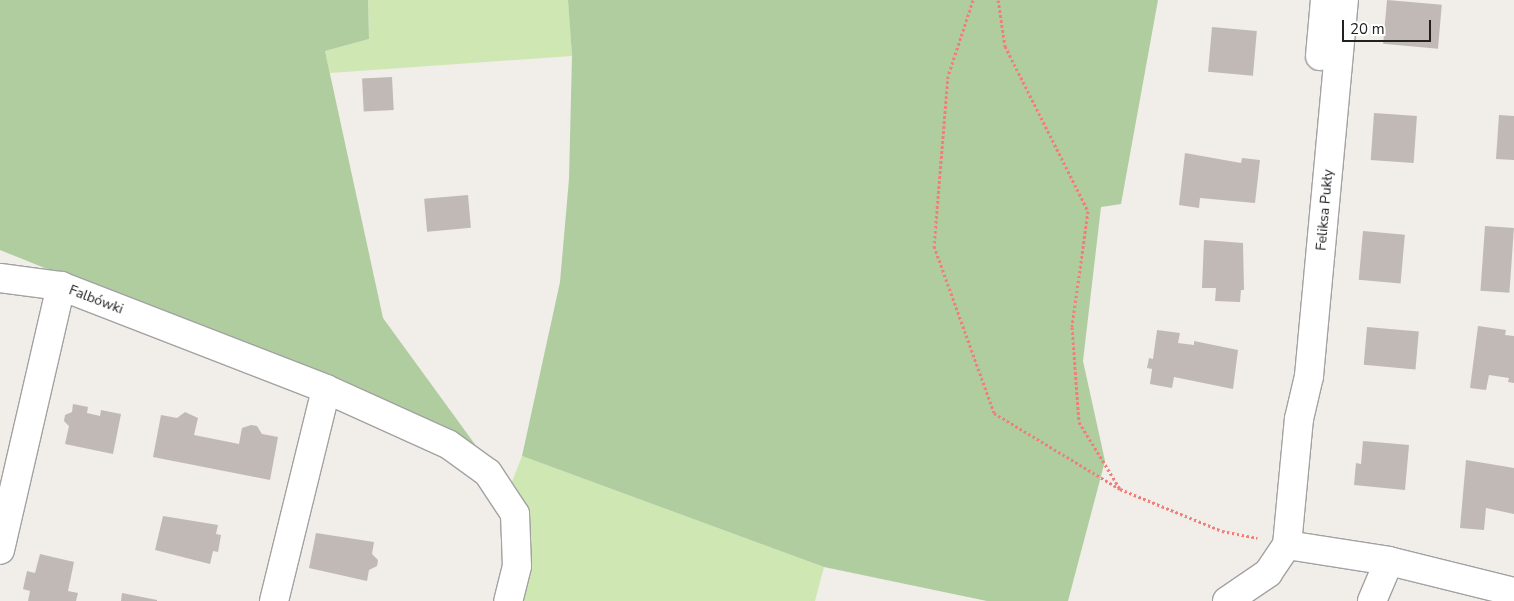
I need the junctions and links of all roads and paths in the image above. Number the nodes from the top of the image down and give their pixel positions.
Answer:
1 (973, 0) edge
2 (998, 0) edge
3 (1325, 0) edge
4 (1344, 0) edge
5 (0, 278) edge
6 (61, 286) junction
7 (326, 389) junction
8 (1299, 419) junction
9 (1120, 489) junction
10 (1287, 545) junction
11 (0, 550) edge
12 (1389, 562) junction
13 (1514, 592) edge
14 (274, 601) edge
15 (508, 601) edge
16 (1227, 601) edge
17 (1372, 601) edge

1 - 9 path
2 - 9 path
3 - 8 street, Feliksa Pukły
4 - 8 street, Feliksa Pukły
5 - 6 street
6 - 7 street, Falbówki
6 - 11 street, Falbówki
7 - 14 street
7 - 15 street, Falbówki
8 - 10 street, Feliksa Pukły
9 - 10 path
10 - 12 street
10 - 16 street
12 - 13 street
12 - 17 street

